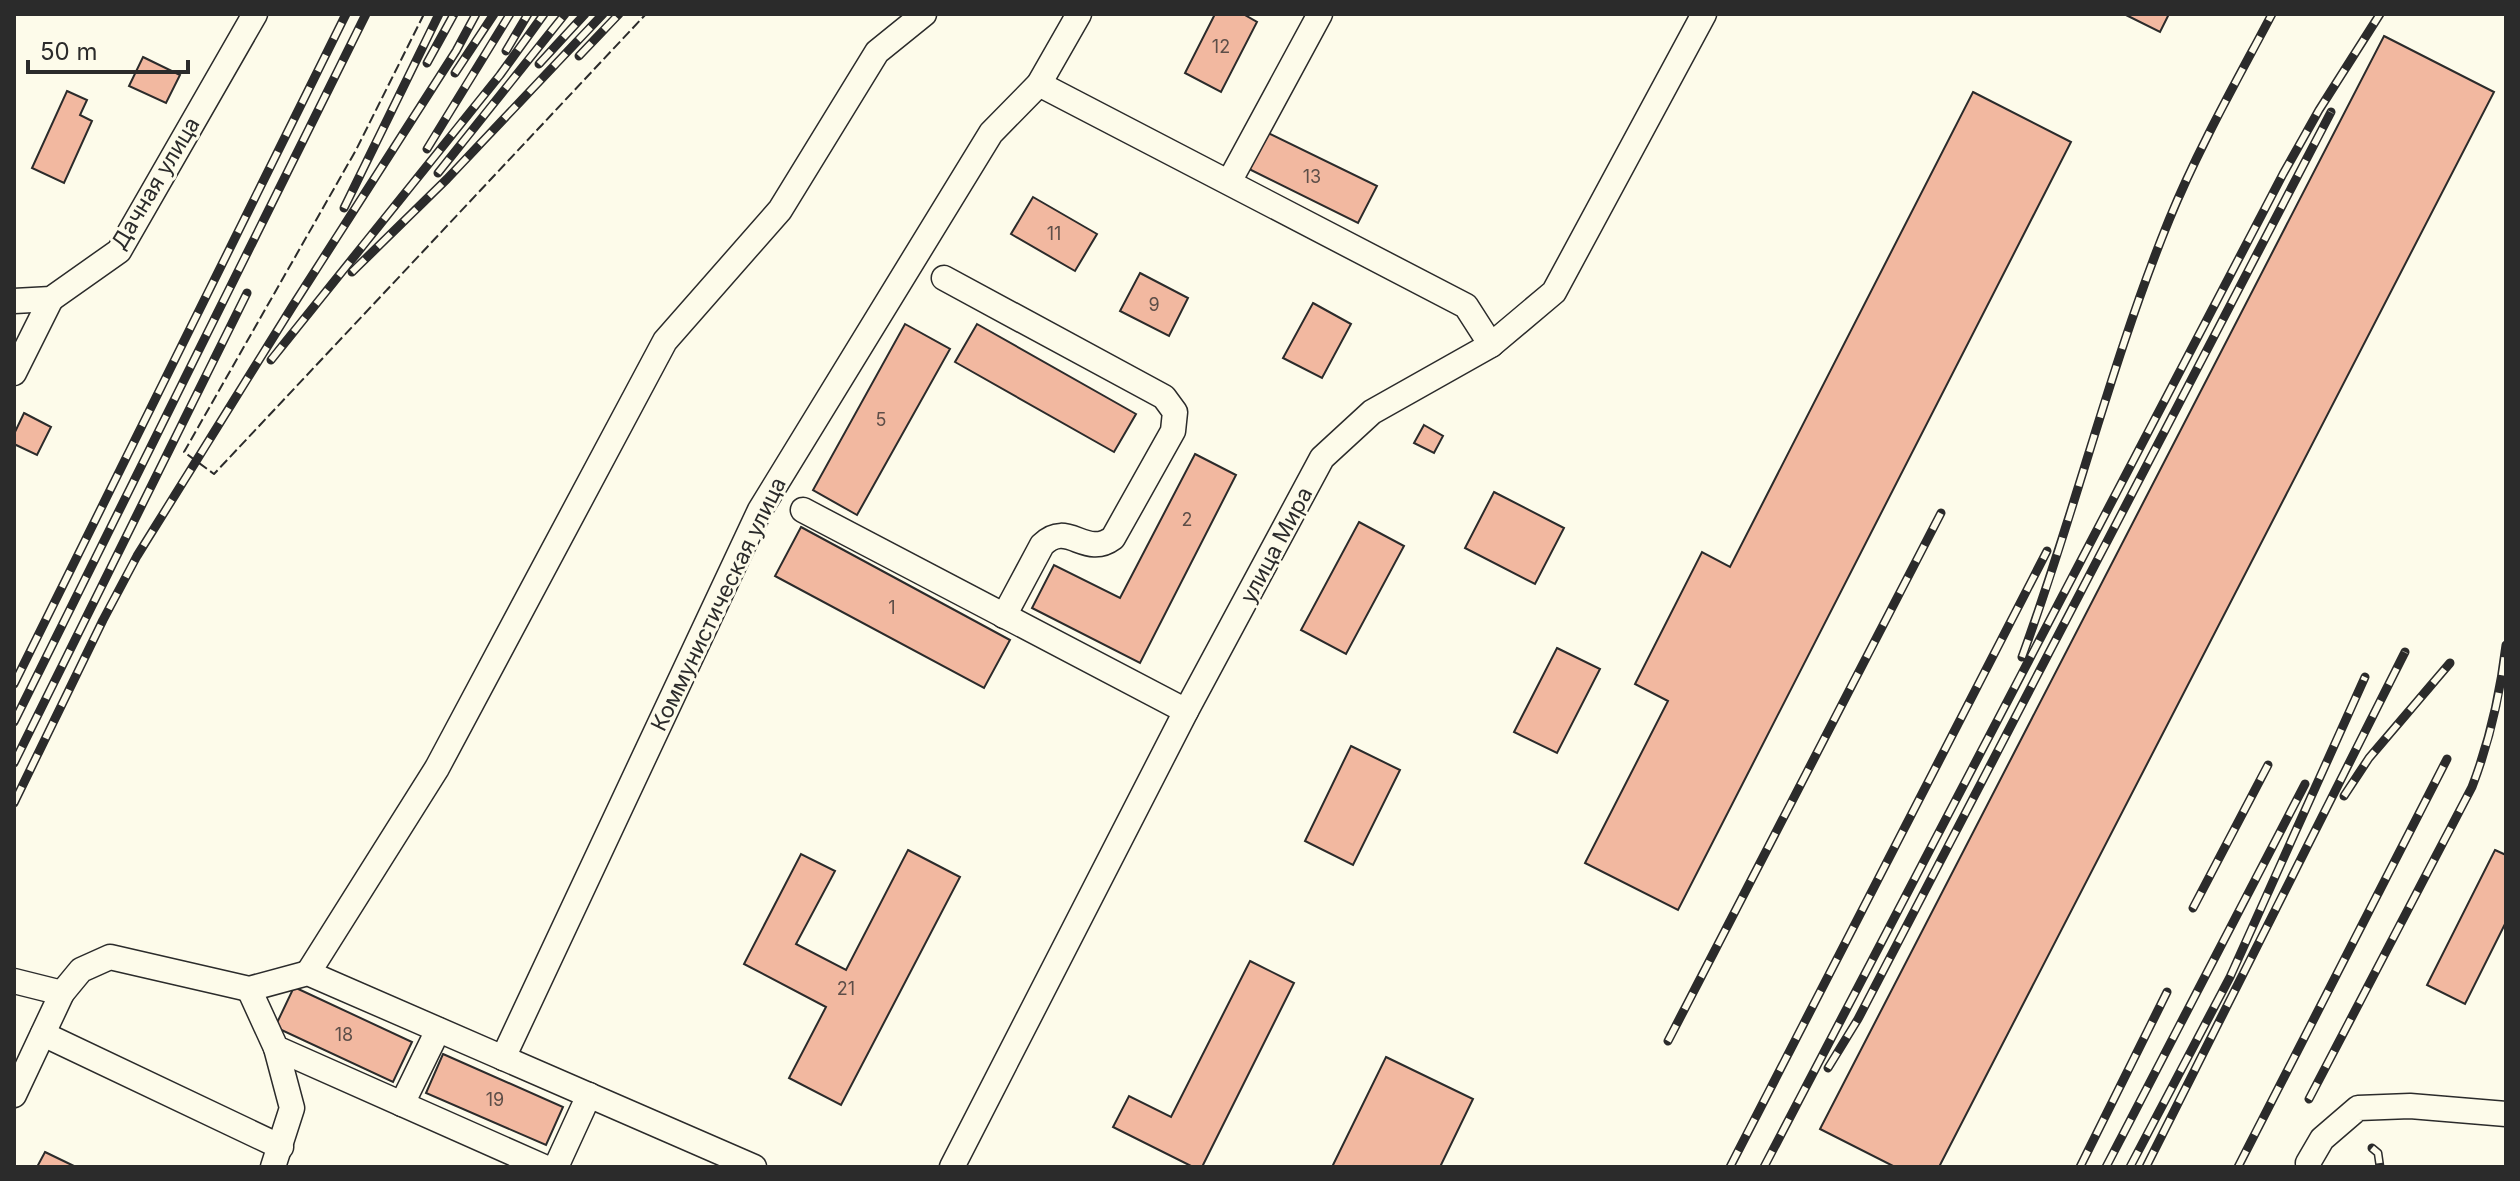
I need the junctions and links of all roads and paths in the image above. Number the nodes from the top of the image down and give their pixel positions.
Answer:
1 (255, 14) edge
2 (924, 14) edge
3 (1079, 14) edge
4 (1320, 14) edge
5 (1693, 18) edge
6 (1039, 84) junction
7 (1229, 182) junction
8 (944, 278) dead end
9 (51, 299) junction
10 (14, 301) edge
11 (1491, 345) junction
12 (14, 373) edge
13 (803, 510) dead end
14 (1004, 616) junction
15 (1186, 711) junction
16 (308, 973) junction
17 (14, 981) edge
18 (249, 989) junction
19 (62, 993) junction
20 (438, 1030) junction
21 (43, 1034) junction
22 (276, 1048) junction
23 (503, 1058) junction
24 (14, 1095) edge
25 (589, 1095) junction
26 (402, 1104) junction
27 (2506, 1114) edge
28 (277, 1157) edge
29 (2310, 1166) edge
30 (544, 1167) edge
31 (556, 1167) edge
32 (754, 1167) edge
33 (952, 1167) edge

1 - 9 street, Дачная улица
2 - 16 street
3 - 6 street, Коммунистическая улица
4 - 7 street
5 - 11 street, улица Мира
6 - 7 street
6 - 23 street, Коммунистическая улица
7 - 11 street
8 - 14 street
9 - 10 street
9 - 12 street
11 - 15 street, улица Мира
13 - 14 street
14 - 15 street
15 - 33 street, улица Мира
16 - 18 street
16 - 20 street
17 - 19 street
18 - 19 street
18 - 22 street
19 - 21 street
20 - 23 street
20 - 26 street
21 - 24 street
21 - 28 street
22 - 26 street
22 - 28 street
23 - 25 street
25 - 31 street
25 - 32 street
26 - 30 street
27 - 29 street

